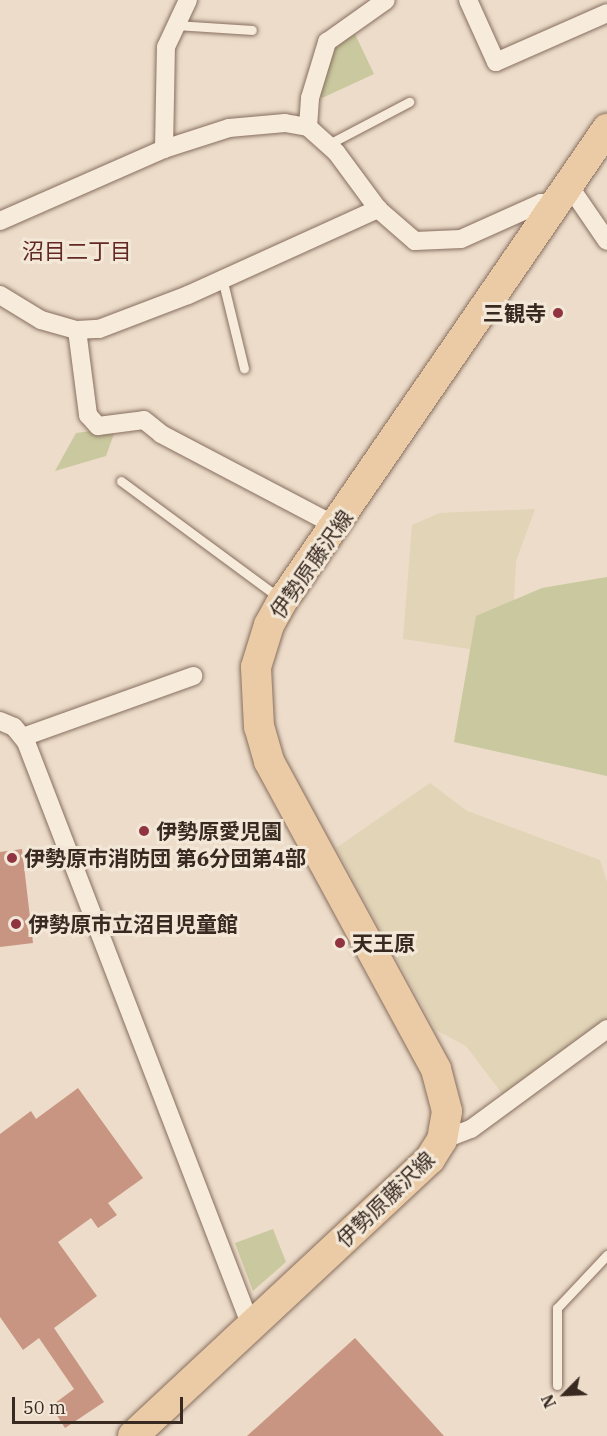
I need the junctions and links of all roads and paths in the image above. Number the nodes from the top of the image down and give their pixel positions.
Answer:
1 (188, 0) edge
2 (386, 0) edge
3 (468, 0) edge
4 (607, 13) edge
5 (176, 25) junction
6 (252, 30) dead end
7 (409, 102) dead end
8 (308, 127) junction
9 (607, 129) edge
10 (327, 145) junction
11 (164, 149) junction
12 (562, 198) junction
13 (378, 209) junction
14 (0, 221) edge
15 (607, 241) edge
16 (222, 278) junction
17 (0, 295) edge
18 (77, 330) junction
19 (244, 368) dead end
20 (121, 482) dead end
21 (336, 526) junction
22 (283, 600) junction
23 (193, 676) dead end
24 (0, 721) edge
25 (23, 737) junction
26 (607, 1029) edge
27 (442, 1140) junction
28 (607, 1254) edge
29 (251, 1326) junction
30 (557, 1385) dead end
31 (133, 1436) edge

1 - 5 street
2 - 8 street
3 - 4 street
5 - 6 lane
5 - 11 street
7 - 10 lane
8 - 10 street
8 - 11 street
9 - 12 main road, 伊勢原藤沢線
10 - 13 street
11 - 14 street
12 - 13 street
12 - 15 street
12 - 21 main road, 伊勢原藤沢線
13 - 16 street
16 - 18 street
16 - 19 lane
17 - 18 street
18 - 21 street
20 - 22 lane
21 - 22 main road, 伊勢原藤沢線
22 - 27 main road, 伊勢原藤沢線
23 - 25 street
24 - 25 street
25 - 29 street
26 - 27 street
27 - 29 main road, 伊勢原藤沢線
28 - 30 lane
29 - 31 main road, 伊勢原藤沢線

